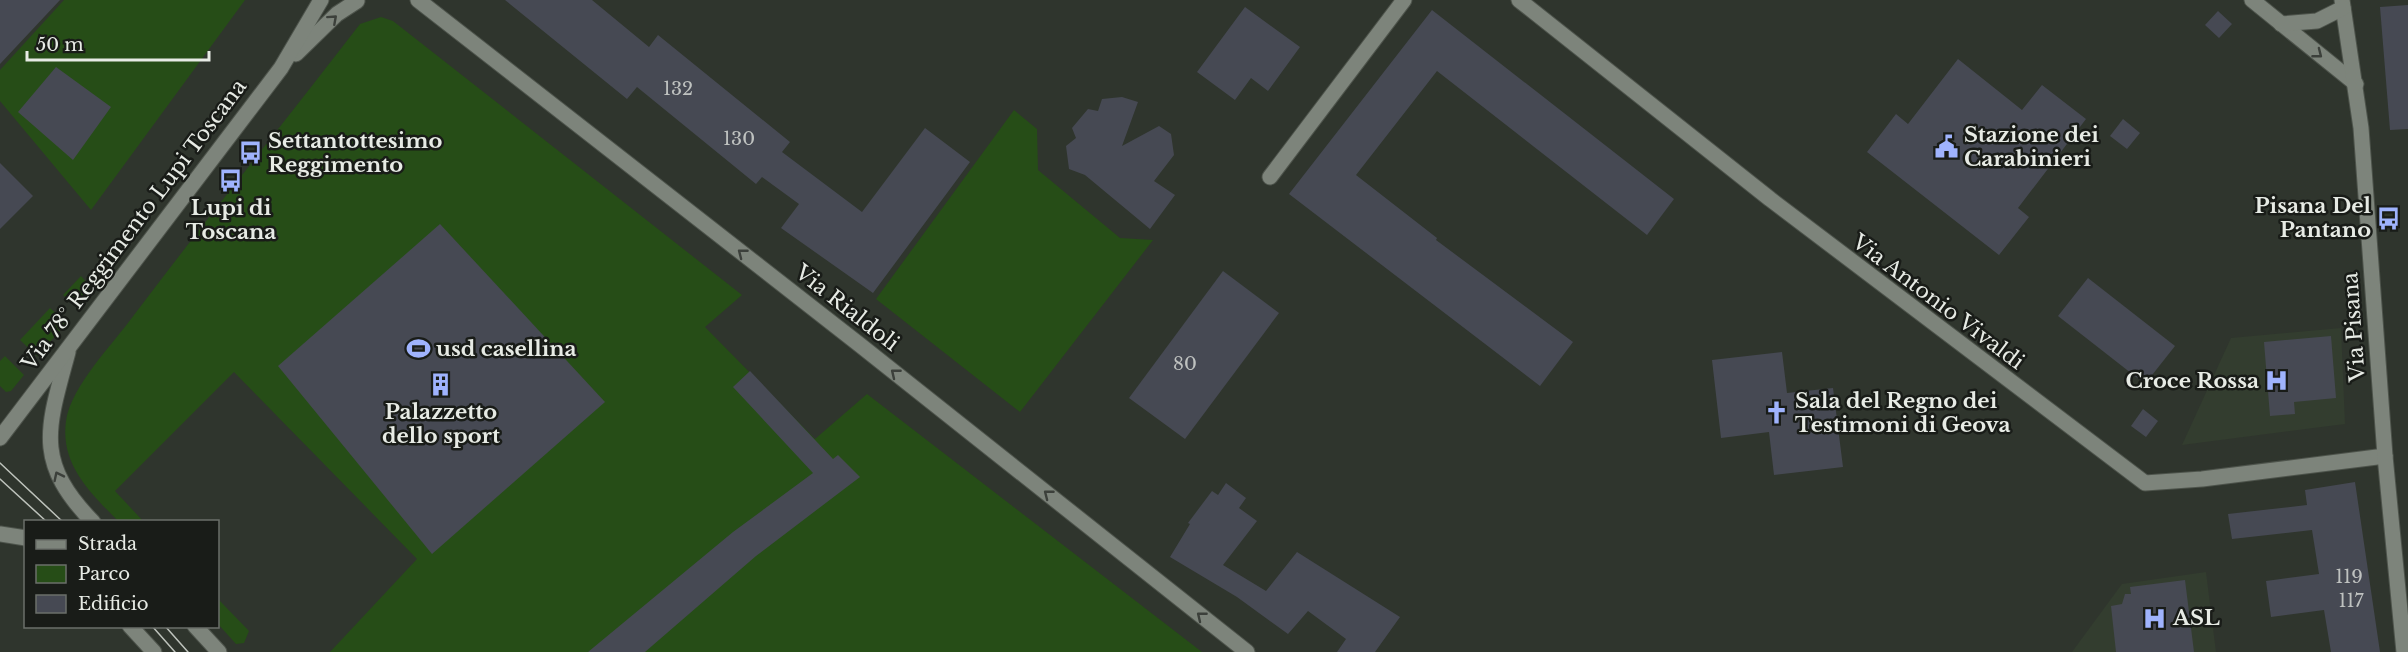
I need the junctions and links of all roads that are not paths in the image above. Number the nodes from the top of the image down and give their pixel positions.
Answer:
1 (321, 0) edge
2 (357, 0) edge
3 (418, 0) edge
4 (1404, 0) edge
5 (1519, 0) edge
6 (2252, 0) edge
7 (2342, 4) edge
8 (2281, 24) junction
9 (281, 68) junction
10 (2356, 84) junction
11 (1270, 177) dead end
12 (69, 346) junction
13 (0, 438) edge
14 (2385, 456) junction
15 (91, 520) edge
16 (0, 534) edge
17 (24, 538) edge
18 (131, 628) edge
19 (196, 628) edge
20 (154, 652) edge
21 (219, 652) edge
22 (1247, 652) edge
23 (2404, 652) edge

1 - 9 street, Via 78° Reggimento Lupi Toscana
9 -> 2 street, Via 78° Reggimento Lupi Toscana
22 -> 3 street, Via Rialdoli
4 - 11 street
5 - 14 street, Via Antonio Vivaldi
6 - 8 street
7 - 8 street
7 - 10 street, Via Pisana
8 -> 10 street
9 - 12 street, Via 78° Reggimento Lupi Toscana
10 - 14 street, Via Pisana
12 - 13 street, Via 78° Reggimento Lupi Toscana
15 -> 12 street
14 - 23 street, Via Pisana
16 - 17 street
18 - 20 street
19 - 21 street

